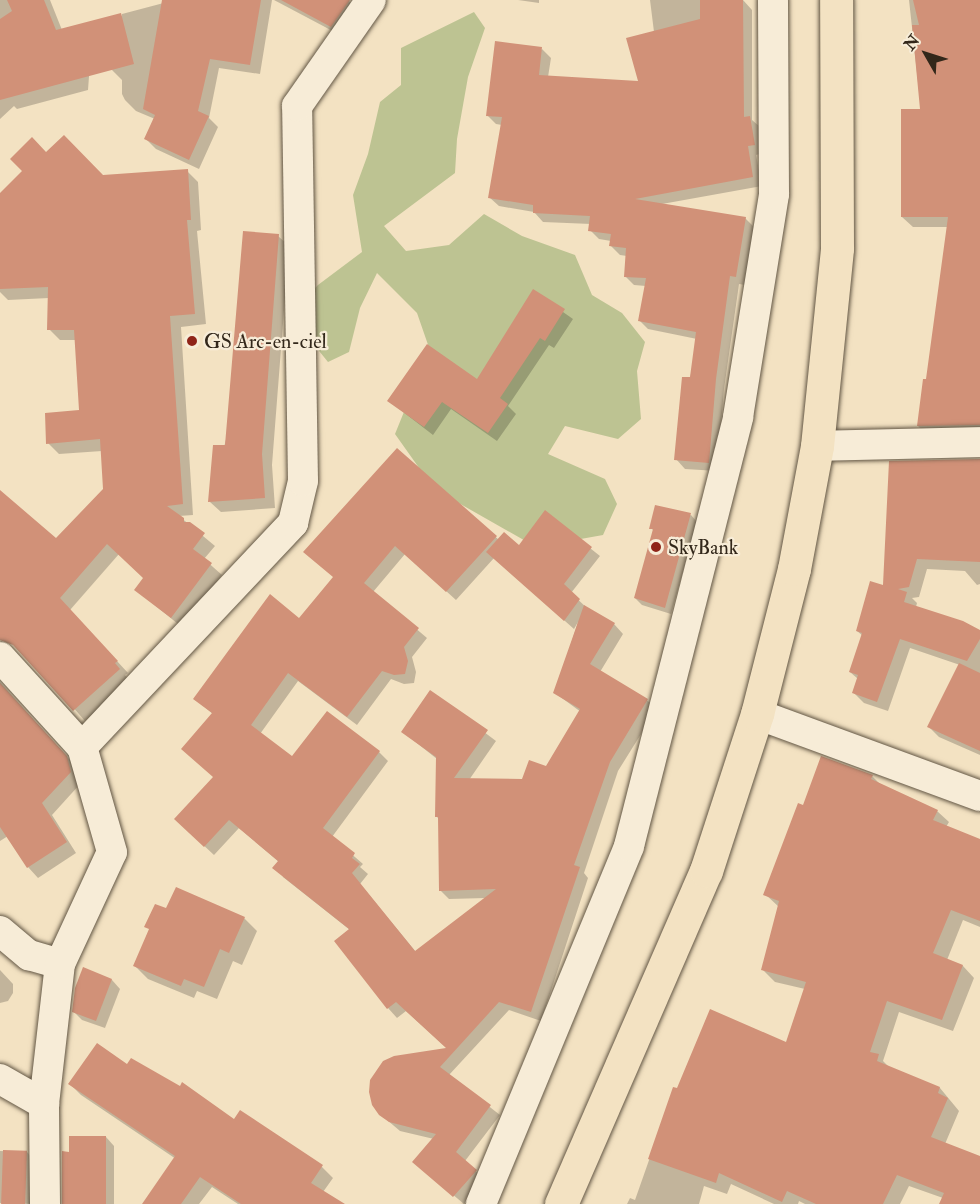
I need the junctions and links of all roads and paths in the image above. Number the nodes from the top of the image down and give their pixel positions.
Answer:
1 (371, 0) edge
2 (773, 0) edge
3 (836, 0) edge
4 (980, 442) edge
5 (817, 446) junction
6 (0, 657) edge
7 (757, 714) junction
8 (82, 747) junction
9 (980, 796) edge
10 (0, 931) edge
11 (60, 964) junction
12 (0, 1080) edge
13 (44, 1104) junction
14 (45, 1204) edge
15 (481, 1204) edge
16 (561, 1204) edge

1 - 8 street
2 - 15 street
3 - 5 main road
4 - 5 street
5 - 7 main road
6 - 8 street
7 - 9 street
7 - 16 main road
8 - 11 street
10 - 11 street
11 - 13 street
12 - 13 street
13 - 14 street

